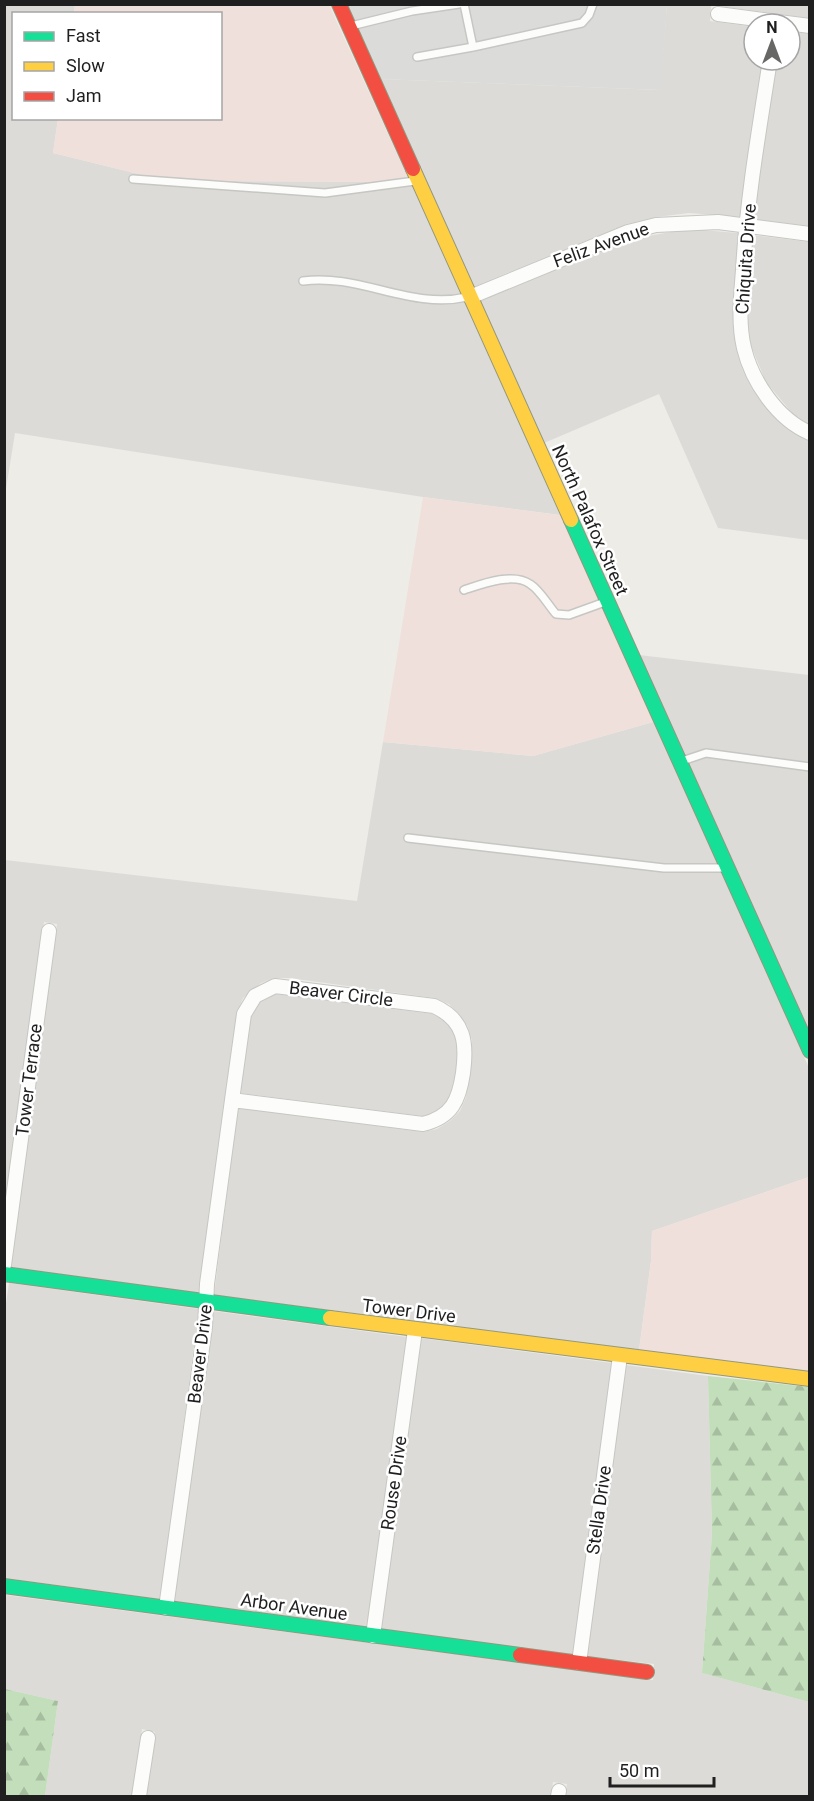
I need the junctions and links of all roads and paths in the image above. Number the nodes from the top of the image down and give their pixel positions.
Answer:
1 (339, 4) edge
2 (459, 4) edge
3 (464, 4) edge
4 (593, 4) edge
5 (426, 7) edge
6 (718, 14) dead end
7 (742, 18) edge
8 (349, 27) junction
9 (473, 47) junction
10 (417, 57) dead end
11 (768, 72) edge
12 (133, 179) dead end
13 (417, 180) junction
14 (745, 226) junction
15 (810, 234) edge
16 (303, 281) dead end
17 (470, 297) junction
18 (810, 433) edge
19 (464, 590) dead end
20 (607, 601) junction
21 (680, 762) junction
22 (810, 766) edge
23 (408, 837) dead end
24 (727, 868) junction
25 (49, 931) dead end
26 (810, 1051) edge
27 (232, 1100) junction
28 (4, 1265) edge
29 (4, 1274) edge
30 (207, 1302) junction
31 (414, 1330) junction
32 (620, 1356) junction
33 (810, 1379) edge
34 (4, 1586) edge
35 (166, 1608) junction
36 (373, 1636) junction
37 (579, 1663) junction
38 (647, 1672) dead end
39 (148, 1738) dead end
40 (139, 1797) edge

1 - 8 street, North Palafox Street
2 - 5 lane
3 - 9 lane
4 - 9 lane
5 - 8 lane
6 - 7 street
8 - 13 street, North Palafox Street
9 - 10 lane
11 - 14 street, Chiquita Drive
12 - 13 lane
13 - 17 street, North Palafox Street
14 - 15 street, Feliz Avenue
14 - 17 street, Feliz Avenue
14 - 18 street, Chiquita Drive
16 - 17 lane
17 - 20 street, North Palafox Street
19 - 20 lane
20 - 21 street, North Palafox Street
21 - 22 lane
21 - 24 street, North Palafox Street
23 - 24 lane
24 - 26 street, North Palafox Street
25 - 28 street, Tower Terrace
27 - 27 street, Beaver Circle
27 - 30 street, Beaver Drive
29 - 30 street, Tower Drive
30 - 31 street, Tower Drive
30 - 35 street, Beaver Drive
31 - 32 street, Tower Drive
31 - 36 street, Rouse Drive
32 - 33 street, Tower Drive
32 - 37 street, Stella Drive
34 - 35 street, Arbor Avenue
35 - 36 street, Arbor Avenue
36 - 37 street, Arbor Avenue
37 - 38 street, Arbor Avenue
39 - 40 street

